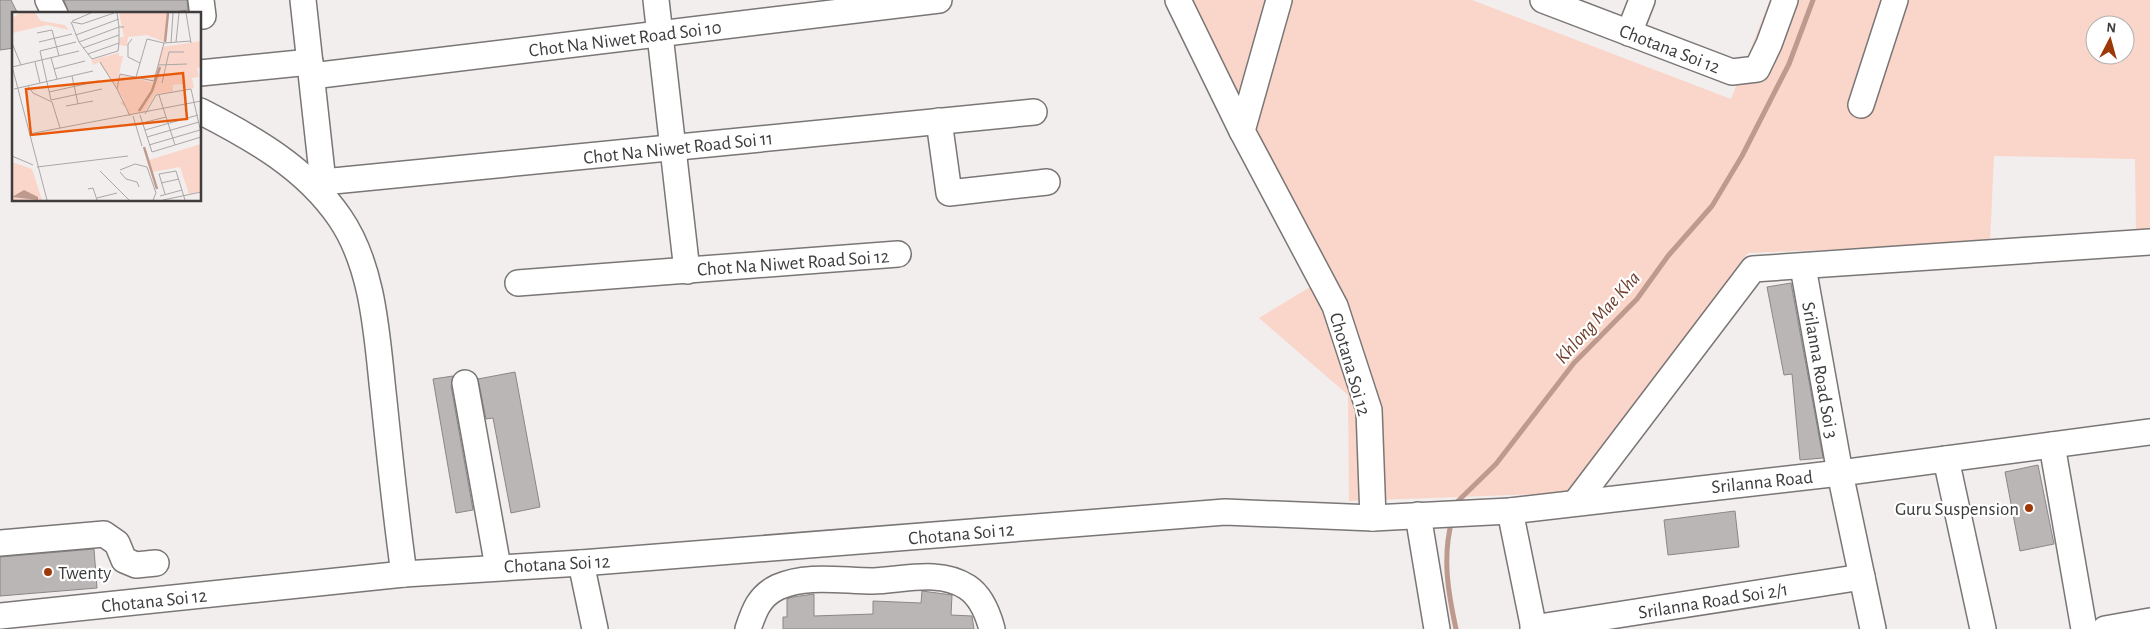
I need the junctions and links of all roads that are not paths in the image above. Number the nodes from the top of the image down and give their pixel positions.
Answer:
1 (48, 0) edge
2 (304, 0) edge
3 (656, 0) edge
4 (938, 0) edge
5 (1178, 0) edge
6 (1280, 0) edge
7 (1543, 0) edge
8 (1642, 0) edge
9 (1785, 0) edge
10 (1895, 0) edge
11 (54, 12) edge
12 (1629, 33) junction
13 (660, 34) junction
14 (311, 69) junction
15 (201, 73) edge
16 (1861, 105) dead end
17 (201, 112) edge
18 (1034, 112) dead end
19 (939, 121) junction
20 (1242, 132) junction
21 (673, 148) junction
22 (1047, 182) dead end
23 (2150, 242) edge
24 (898, 254) dead end
25 (1803, 267) junction
26 (687, 271) junction
27 (518, 283) dead end
28 (465, 383) dead end
29 (2150, 432) edge
30 (2052, 445) junction
31 (1946, 459) junction
32 (1840, 473) junction
33 (1576, 502) junction
34 (1510, 511) junction
35 (1418, 515) junction
36 (1373, 518) junction
37 (0, 543) edge
38 (156, 563) dead end
39 (581, 563) junction
40 (498, 567) junction
41 (404, 574) junction
42 (1862, 577) junction
43 (0, 616) edge
44 (2150, 621) edge
45 (595, 629) edge
46 (748, 629) edge
47 (992, 629) edge
48 (1437, 629) edge
49 (1534, 629) edge
50 (1873, 629) edge
51 (1983, 629) edge
52 (2084, 629) edge
53 (2105, 629) edge

1 - 11 street
2 - 14 street
3 - 13 street, Chot Na Niwet Road Soi 12
4 - 13 street, Chot Na Niwet Road Soi 10
5 - 20 street, Chotana Soi 12
6 - 20 street
7 - 12 street, Chotana Soi 12
8 - 12 street
9 - 12 street, Chotana Soi 12
10 - 16 street
13 - 14 street, Chot Na Niwet Road Soi 10
13 - 21 street, Chot Na Niwet Road Soi 12
14 - 15 street, Chot Na Niwet Road Soi 10
14 - 21 street, Chot Na Niwet Road Soi 11
17 - 41 street
18 - 19 street, Chot Na Niwet Road Soi 11
19 - 21 street, Chot Na Niwet Road Soi 11
19 - 22 street
20 - 36 street, Chotana Soi 12
21 - 26 street, Chot Na Niwet Road Soi 12
23 - 25 street
24 - 26 street, Chot Na Niwet Road Soi 12
25 - 32 street, Srilanna Road Soi 3
25 - 33 street
26 - 27 street, Chot Na Niwet Road Soi 12
28 - 40 street
29 - 30 street, Srilanna Road
30 - 31 street, Srilanna Road
30 - 52 street
31 - 32 street, Srilanna Road
31 - 51 street
32 - 33 street, Srilanna Road
32 - 42 street, Srilanna Road Soi 3
33 - 34 street, Srilanna Road
34 - 35 street, Srilanna Road
34 - 49 street
35 - 36 street, Srilanna Road
35 - 48 street
36 - 39 street, Chotana Soi 12
37 - 38 street
39 - 40 street, Chotana Soi 12
39 - 45 street
40 - 41 street, Chotana Soi 12
41 - 43 street, Chotana Soi 12
42 - 49 street, Srilanna Road Soi 2/1
42 - 50 street, Srilanna Road Soi 3
44 - 53 street
46 - 47 street

